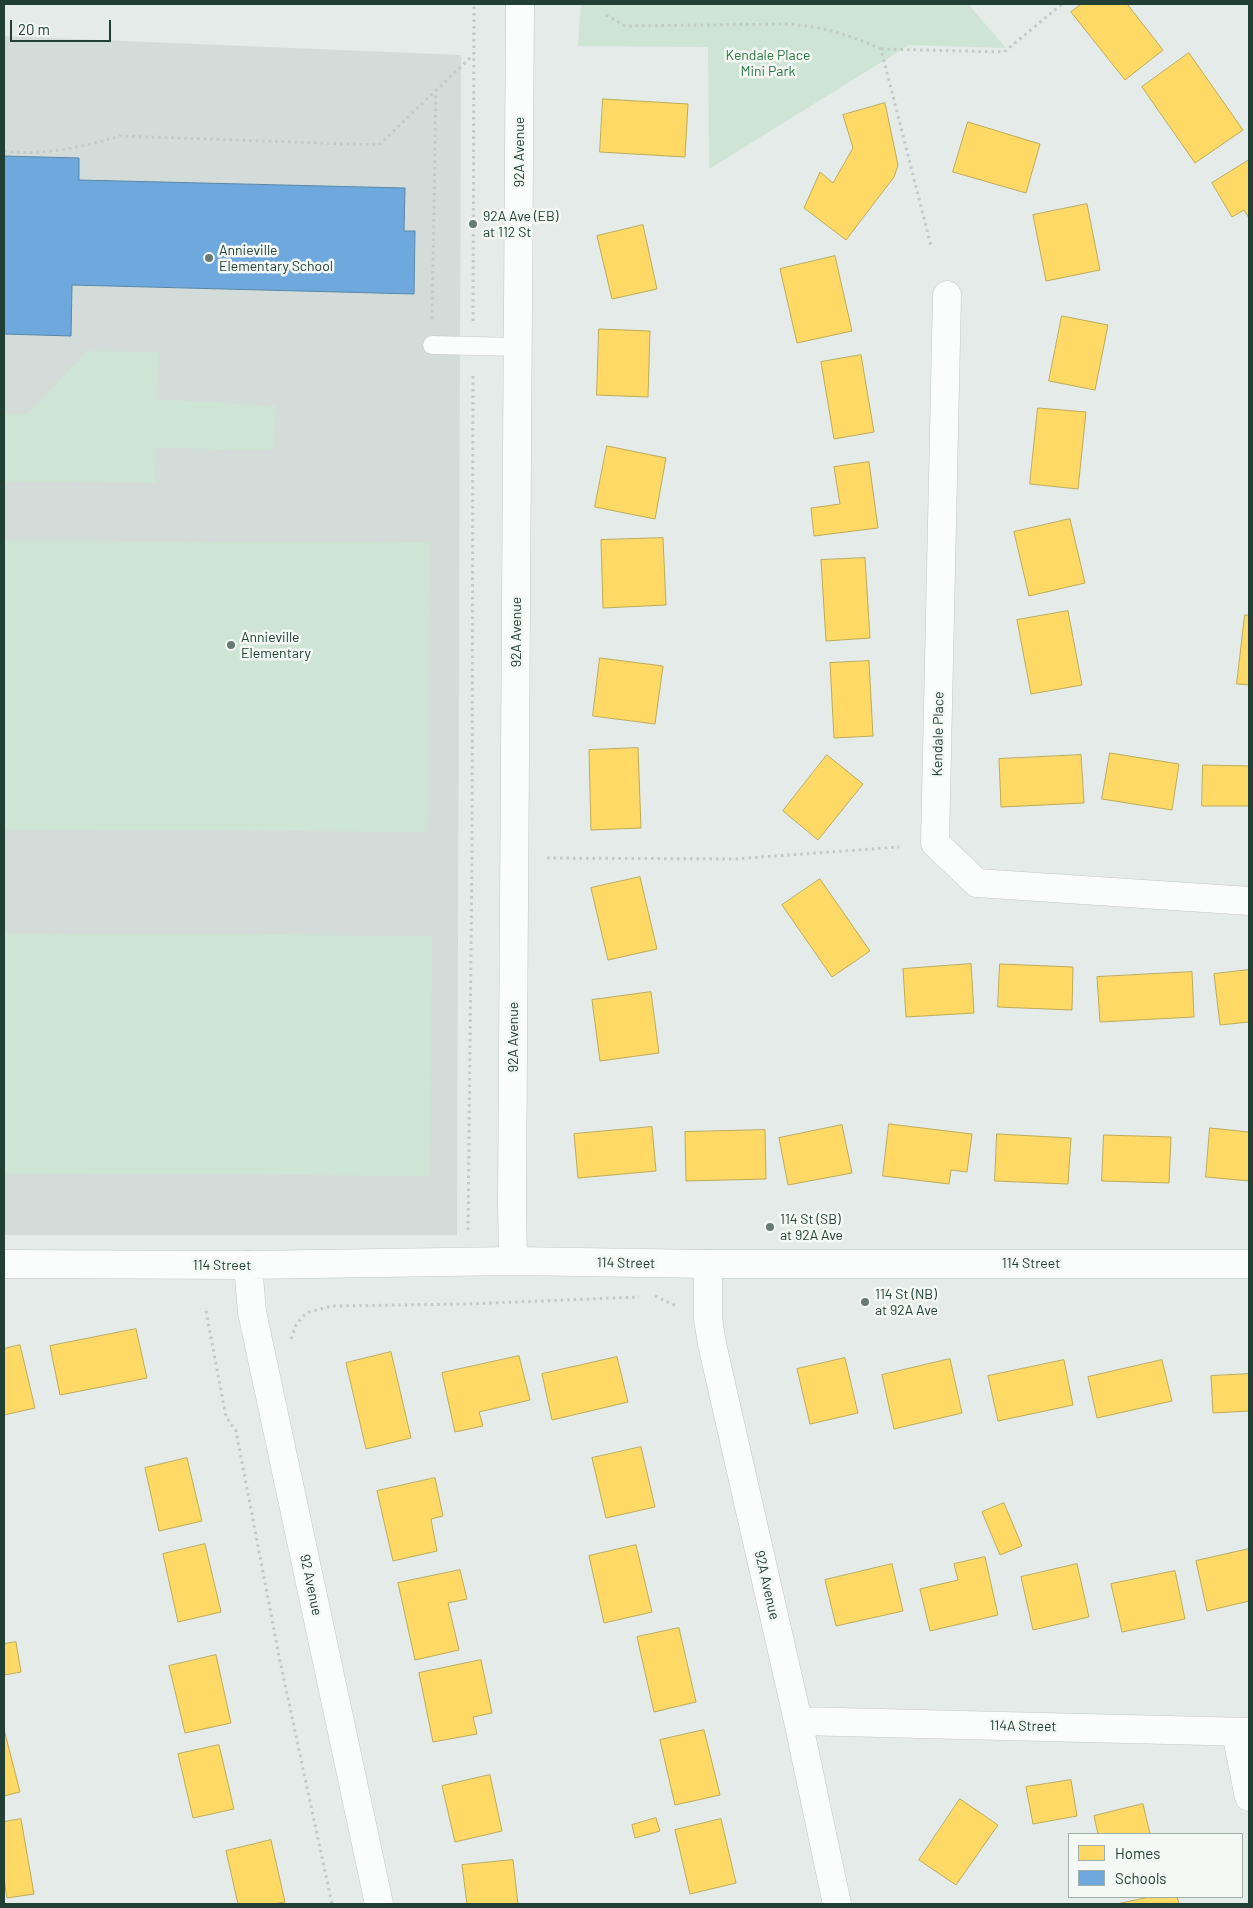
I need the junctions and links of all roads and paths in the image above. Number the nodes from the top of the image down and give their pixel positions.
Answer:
1 (474, 4) edge
2 (520, 4) edge
3 (1062, 4) edge
4 (606, 15) dead end
5 (881, 49) junction
6 (474, 54) junction
7 (436, 90) junction
8 (4, 150) edge
9 (931, 246) dead end
10 (947, 295) dead end
11 (432, 345) joint
12 (473, 347) junction
13 (518, 347) junction
14 (899, 847) dead end
15 (547, 858) dead end
16 (1249, 901) edge
17 (469, 1230) dead end
18 (513, 1261) junction
19 (4, 1264) edge
20 (708, 1264) junction
21 (1249, 1264) edge
22 (248, 1265) junction
23 (645, 1296) dead end
24 (655, 1296) dead end
25 (678, 1307) dead end
26 (206, 1311) dead end
27 (309, 1312) dead end
28 (798, 1721) junction
29 (1243, 1732) edge
30 (1249, 1797) edge
31 (332, 1904) edge
32 (379, 1904) edge
33 (837, 1904) edge

1 - 6 path
2 - 13 street, 92A Avenue
3 - 5 path
4 - 5 path
5 - 9 path
6 - 7 path
6 - 12 path
7 - 8 path
7 - 11 path
10 - 16 street, Kendale Place
11 - 12 lane
12 - 13 lane
12 - 17 path
13 - 18 street, 92A Avenue
14 - 15 path
18 - 20 street, 114 Street
18 - 22 street, 114 Street
19 - 22 street, 114 Street
20 - 21 street, 114 Street
20 - 28 street, 92A Avenue
22 - 32 street, 92 Avenue
23 - 27 path
24 - 25 path
26 - 31 path
28 - 29 street, 114A Street
28 - 33 street, 92A Avenue
29 - 30 street

